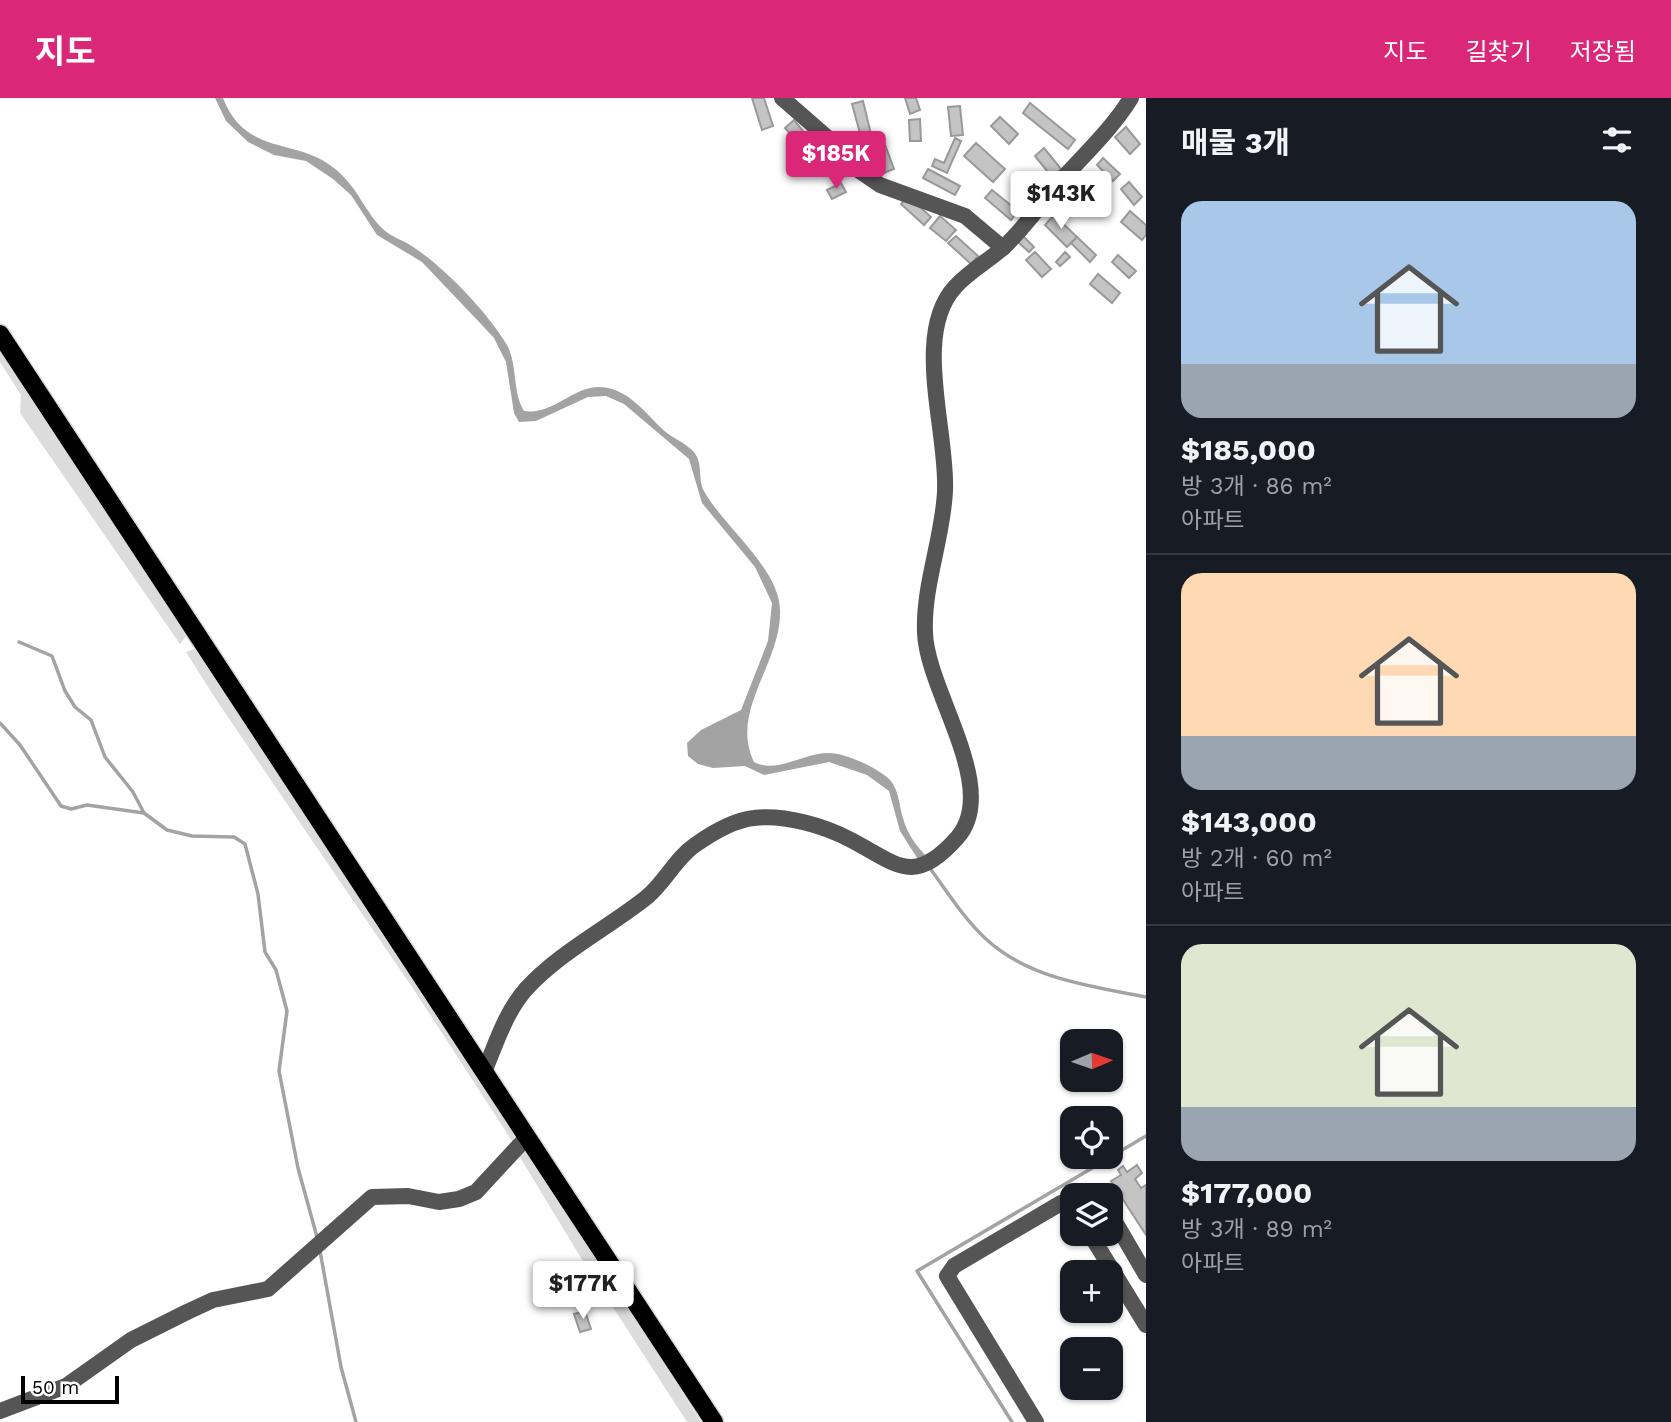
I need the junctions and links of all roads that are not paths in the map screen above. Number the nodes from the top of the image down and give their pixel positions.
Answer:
1 (782, 98) edge
2 (1131, 98) edge
3 (1003, 248) junction
4 (0, 334) edge
5 (484, 1072) junction
6 (527, 1137) junction
7 (1060, 1204) edge
8 (1112, 1246) edge
9 (1120, 1246) edge
10 (1146, 1275) edge
11 (1146, 1325) edge
12 (0, 1411) edge
13 (714, 1422) edge
14 (1036, 1422) edge

1 - 3 street
2 - 3 street
3 - 5 street
4 - 5 main road
5 - 6 main road
6 - 12 street
6 - 13 main road
7 - 14 street
8 - 11 street
9 - 10 street

